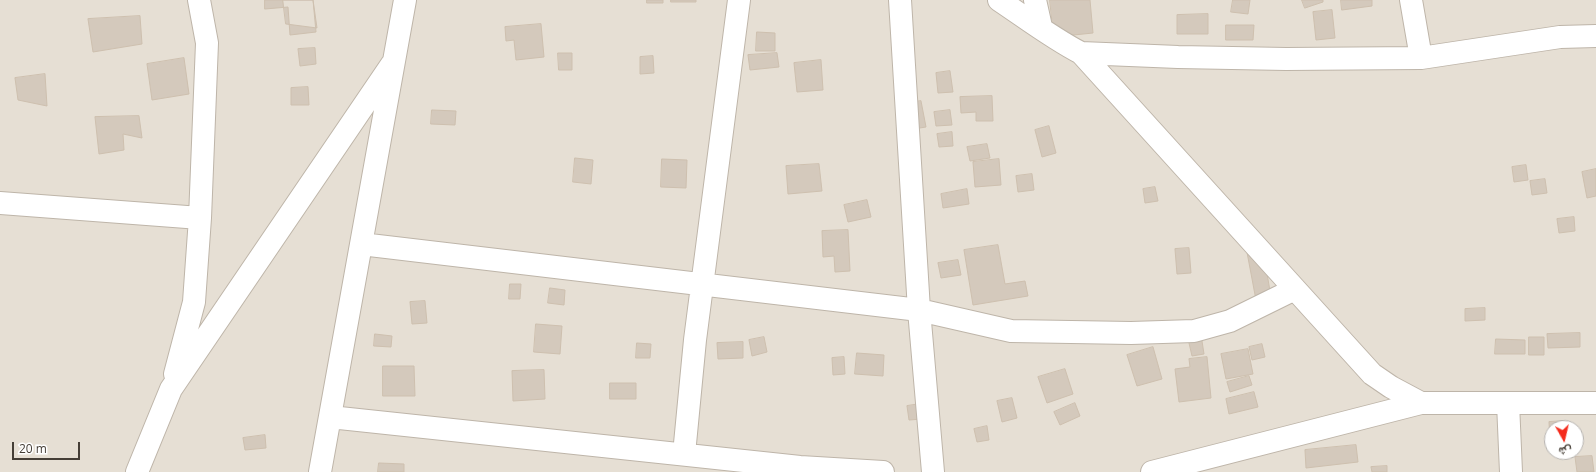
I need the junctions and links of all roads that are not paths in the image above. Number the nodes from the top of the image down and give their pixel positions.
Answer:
1 (199, 0) edge
2 (405, 0) edge
3 (739, 0) edge
4 (900, 0) edge
5 (999, 0) edge
6 (1035, 0) edge
7 (1411, 0) edge
8 (1041, 27) junction
9 (1596, 36) edge
10 (1081, 53) junction
11 (1421, 58) junction
12 (392, 64) junction
13 (0, 203) edge
14 (200, 218) junction
15 (361, 244) junction
16 (703, 284) junction
17 (1295, 289) junction
18 (919, 310) junction
19 (171, 389) junction
20 (1596, 402) edge
21 (1421, 403) junction
22 (1508, 403) junction
23 (330, 417) junction
24 (684, 454) junction
25 (137, 472) edge
26 (320, 472) edge
27 (882, 472) edge
28 (932, 472) edge
29 (1152, 472) edge
30 (1511, 472) edge

1 - 14 street
2 - 12 street
3 - 16 street
4 - 18 street
5 - 8 street
6 - 8 street
7 - 11 street
8 - 10 street
9 - 11 street
10 - 11 street
10 - 17 street
12 - 15 street
12 - 19 street
13 - 14 street
14 - 19 street
15 - 16 street
15 - 23 street
16 - 18 street
16 - 24 street
17 - 18 street
17 - 21 street
18 - 28 street
19 - 25 street
20 - 22 street
21 - 22 street
21 - 29 street
22 - 30 street
23 - 24 street
23 - 26 street
24 - 27 street

